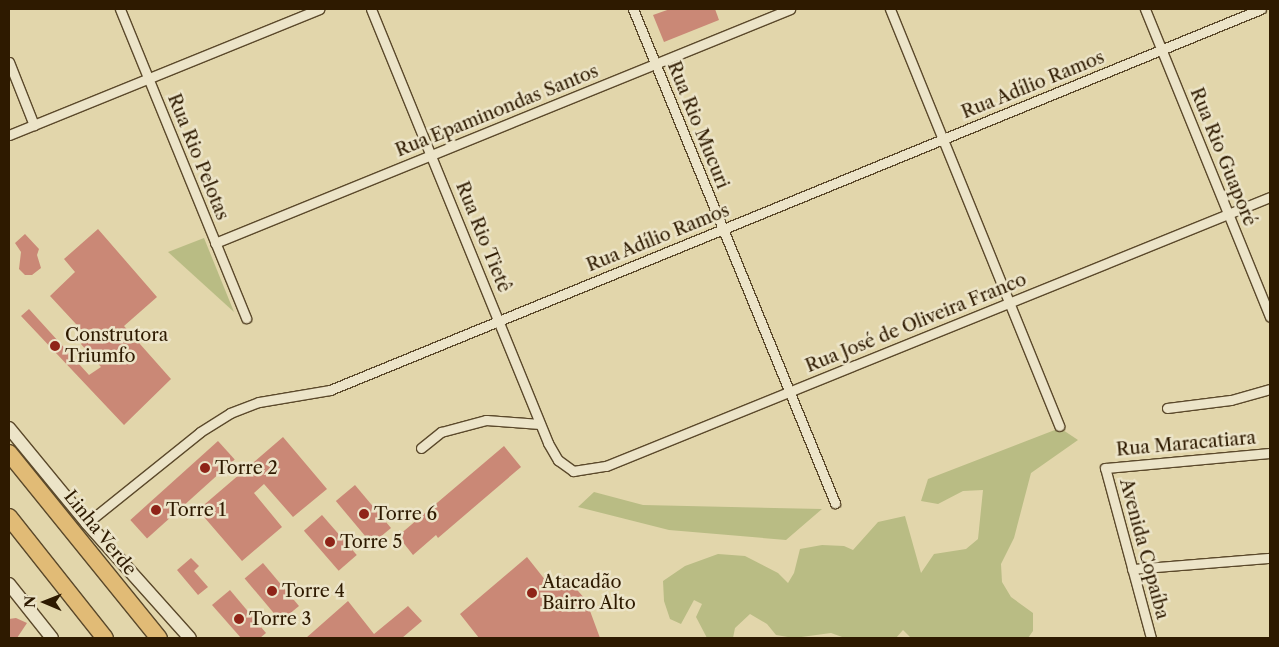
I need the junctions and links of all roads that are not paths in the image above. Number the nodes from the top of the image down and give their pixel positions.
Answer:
1 (120, 9) edge
2 (319, 9) edge
3 (371, 9) edge
4 (633, 9) edge
5 (790, 9) edge
6 (890, 9) edge
7 (1145, 9) edge
8 (1261, 9) edge
9 (1162, 50) junction
10 (9, 62) edge
11 (656, 64) junction
12 (148, 79) junction
13 (34, 125) junction
14 (9, 135) edge
15 (943, 139) junction
16 (432, 155) junction
17 (1270, 198) edge
18 (1228, 214) junction
19 (723, 229) junction
20 (215, 243) junction
21 (1009, 303) junction
22 (1270, 317) edge
23 (246, 318) dead end
24 (499, 321) junction
25 (1270, 389) edge
26 (790, 392) junction
27 (1167, 408) dead end
28 (540, 424) junction
29 (1059, 426) dead end
30 (9, 428) edge
31 (421, 448) dead end
32 (9, 453) edge
33 (1270, 453) edge
34 (1105, 468) joint
35 (573, 471) joint
36 (835, 503) dead end
37 (9, 517) edge
38 (87, 523) junction
39 (1270, 558) edge
40 (1132, 569) junction
41 (9, 584) edge
42 (100, 634) edge
43 (52, 638) edge
44 (160, 638) edge
45 (190, 638) edge
46 (1151, 638) edge

1 - 12 street, Rua Rio Pelotas
2 - 12 street
3 - 16 street, Rua Rio Tietê
4 - 11 street, Rua Rio Mucuri
5 - 11 street, Rua Epaminondas Santos
6 - 15 street
7 - 9 street, Rua Rio Guaporé
8 - 9 street, Rua Adílio Ramos
9 - 15 street, Rua Adílio Ramos
9 - 18 street, Rua Rio Guaporé
10 - 13 street
11 - 16 street, Rua Epaminondas Santos
11 - 19 street, Rua Rio Mucuri
12 - 13 street
12 - 20 street, Rua Rio Pelotas
13 - 14 street
15 - 19 street, Rua Adílio Ramos
15 - 21 street
16 - 20 street, Rua Epaminondas Santos
16 - 24 street, Rua Rio Tietê
17 - 18 street, Rua José de Oliveira Franco
18 - 21 street, Rua José de Oliveira Franco
18 - 22 street, Rua Rio Guaporé
19 - 24 street, Rua Adílio Ramos
19 - 26 street, Rua Rio Mucuri
20 - 23 street, Rua Rio Pelotas
21 - 26 street, Rua José de Oliveira Franco
21 - 29 street
24 - 28 street, Rua Rio Tietê
24 - 38 street, Rua Adílio Ramos
25 - 27 street
26 - 35 street, Rua José de Oliveira Franco
26 - 36 street, Rua Rio Mucuri
28 - 31 street
28 - 35 street, Rua Rio Tietê
30 - 38 main road
32 - 44 highway, Linha Verde
33 - 34 street, Rua Maracatiara
34 - 40 street, Avenida Copaíba
37 - 42 highway
38 - 45 main road
39 - 40 street
40 - 46 street, Avenida Copaíba
41 - 43 main road

